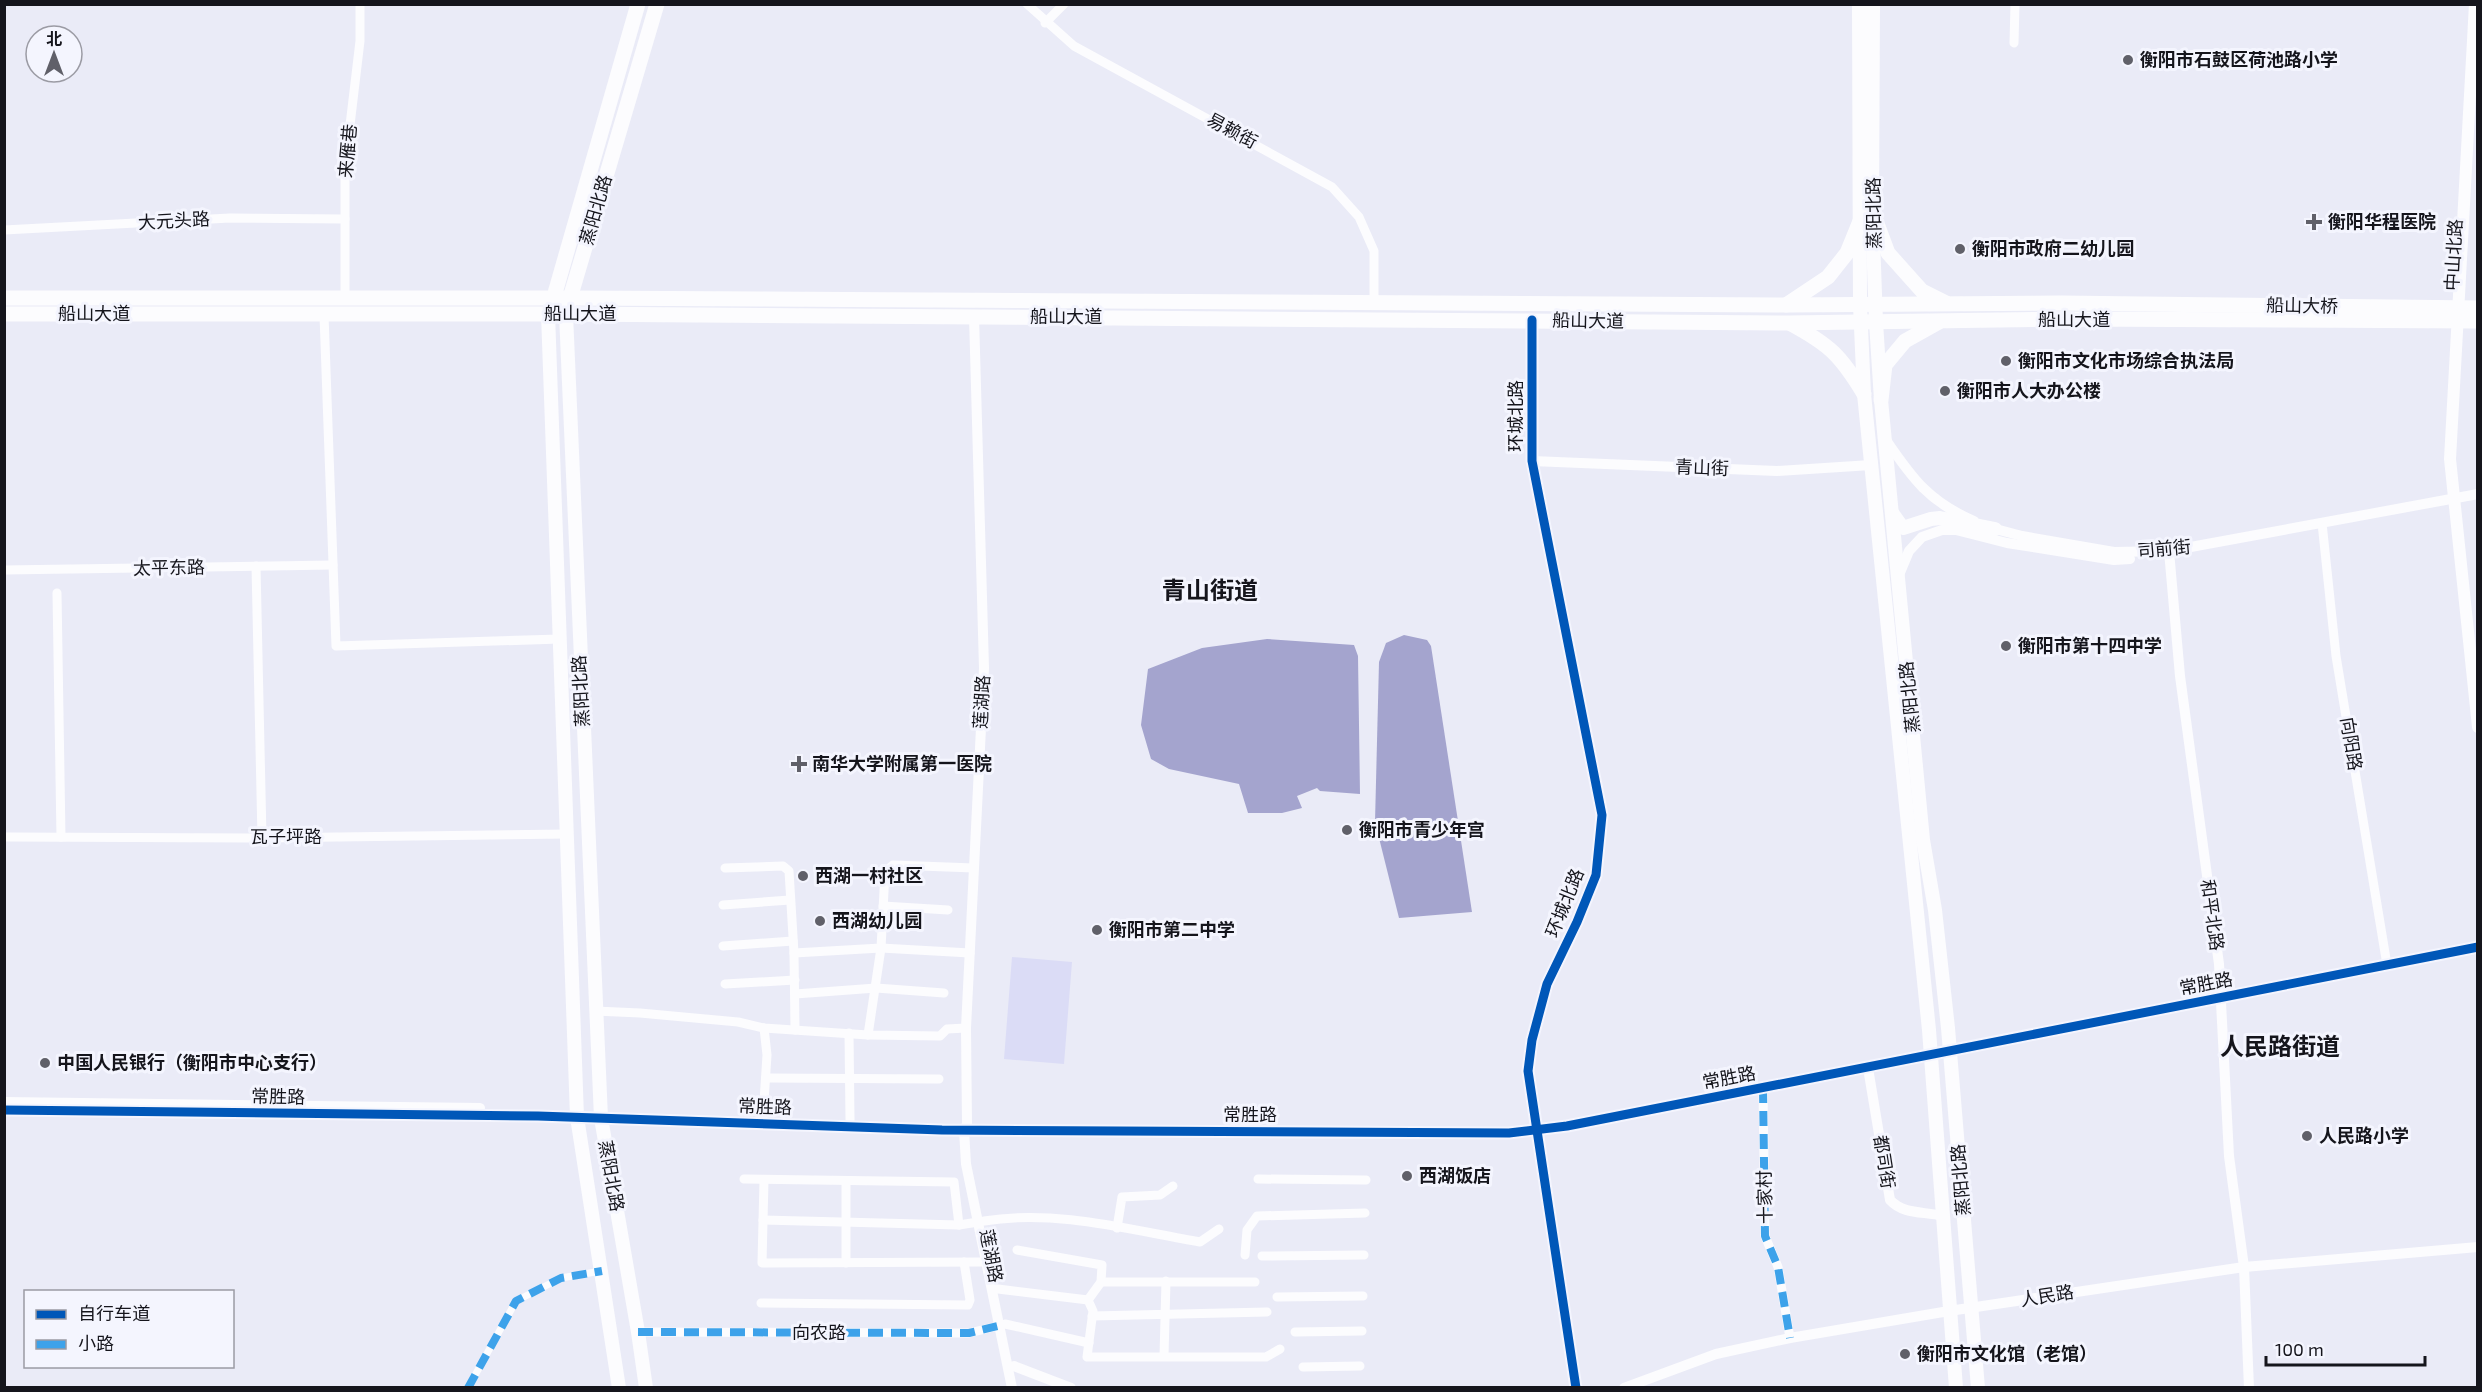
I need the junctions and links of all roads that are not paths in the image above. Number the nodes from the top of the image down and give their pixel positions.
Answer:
1 (360, 4) edge
2 (638, 4) edge
3 (657, 4) edge
4 (1027, 4) edge
5 (1064, 4) edge
6 (1859, 4) edge
7 (1873, 4) edge
8 (2015, 4) edge
9 (2467, 4) edge
10 (2475, 4) edge
11 (1045, 23) junction
12 (2014, 43) dead end
13 (1872, 210) junction
14 (345, 219) junction
15 (1860, 221) junction
16 (4, 230) edge
17 (4, 298) edge
18 (345, 298) junction
19 (554, 298) junction
20 (570, 298) junction
21 (1374, 302) junction
22 (1786, 305) junction
23 (1868, 305) junction
24 (1948, 305) junction
25 (2478, 308) edge
26 (2127, 312) junction
27 (4, 314) edge
28 (548, 314) junction
29 (566, 314) junction
30 (324, 315) junction
31 (975, 316) junction
32 (1532, 320) junction
33 (1941, 321) junction
34 (2478, 321) edge
35 (1868, 322) junction
36 (1788, 323) junction
37 (1864, 394) junction
38 (1881, 400) junction
39 (1885, 438) junction
40 (1532, 461) junction
41 (1871, 465) junction
42 (2478, 494) edge
43 (2453, 499) junction
44 (2478, 501) edge
45 (1891, 511) junction
46 (2323, 527) junction
47 (1995, 529) junction
48 (2169, 555) junction
49 (333, 565) junction
50 (256, 566) junction
51 (4, 570) edge
52 (1897, 578) junction
53 (57, 593) dead end
54 (560, 639) junction
55 (2478, 727) edge
56 (567, 834) junction
57 (4, 837) edge
58 (61, 837) junction
59 (262, 838) junction
60 (725, 868) dead end
61 (974, 868) junction
62 (790, 900) junction
63 (723, 905) dead end
64 (883, 906) junction
65 (948, 910) dead end
66 (794, 941) junction
67 (723, 946) dead end
68 (2478, 947) edge
69 (881, 948) junction
70 (794, 953) junction
71 (970, 953) junction
72 (2387, 965) junction
73 (795, 980) junction
74 (725, 984) dead end
75 (876, 988) junction
76 (944, 993) dead end
77 (795, 994) junction
78 (2221, 998) junction
79 (596, 1011) junction
80 (764, 1028) junction
81 (966, 1028) junction
82 (795, 1030) junction
83 (849, 1034) junction
84 (868, 1035) junction
85 (1950, 1051) junction
86 (1931, 1055) junction
87 (1868, 1068) junction
88 (766, 1078) junction
89 (850, 1079) junction
90 (939, 1079) dead end
91 (1763, 1088) junction
92 (4, 1102) edge
93 (4, 1110) edge
94 (577, 1114) junction
95 (601, 1115) junction
96 (763, 1117) junction
97 (850, 1120) junction
98 (967, 1128) junction
99 (1536, 1129) junction
100 (744, 1179) dead end
101 (1258, 1179) dead end
102 (764, 1180) junction
103 (1366, 1180) dead end
104 (846, 1181) junction
105 (1173, 1186) dead end
106 (1365, 1213) dead end
107 (1943, 1216) junction
108 (763, 1220) junction
109 (981, 1221) junction
110 (846, 1222) junction
111 (959, 1225) junction
112 (1117, 1228) junction
113 (1218, 1229) dead end
114 (2478, 1247) edge
115 (1017, 1250) dead end
116 (1245, 1254) dead end
117 (1364, 1255) dead end
118 (1262, 1256) dead end
119 (964, 1262) junction
120 (986, 1262) junction
121 (846, 1263) junction
122 (2244, 1267) junction
123 (602, 1271) junction
124 (1166, 1281) junction
125 (1101, 1282) junction
126 (1255, 1282) dead end
127 (998, 1289) junction
128 (1363, 1296) dead end
129 (1277, 1297) dead end
130 (1088, 1300) junction
131 (761, 1303) dead end
132 (1972, 1308) junction
133 (1949, 1311) junction
134 (1267, 1312) dead end
135 (1165, 1313) junction
136 (1092, 1316) junction
137 (1001, 1325) junction
138 (1362, 1331) dead end
139 (638, 1332) junction
140 (1295, 1332) dead end
141 (1790, 1338) junction
142 (1089, 1342) junction
143 (1280, 1348) dead end
144 (1164, 1356) junction
145 (1014, 1366) junction
146 (1360, 1366) dead end
147 (1303, 1367) dead end
148 (468, 1388) edge
149 (619, 1388) edge
150 (646, 1388) edge
151 (1012, 1388) edge
152 (1019, 1388) edge
153 (1071, 1388) edge
154 (1576, 1388) edge
155 (1624, 1388) edge
156 (1956, 1388) edge
157 (1978, 1388) edge
158 (2249, 1388) edge

1 - 14 street, 来雁巷
2 - 19 highway, 蒸阳北路
3 - 20 highway, 蒸阳北路
4 - 11 street, 易赖街
5 - 11 street
6 - 15 main road, 蒸阳北路
7 - 13 main road, 蒸阳北路
8 - 12 street
9 - 43 main road, 中山北路
10 - 43 main road, 中山北路
11 - 21 street, 易赖街
13 - 23 main road, 蒸阳北路
13 - 24 highway
14 - 16 street, 大元头路
14 - 18 street, 来雁巷
15 - 22 highway
15 - 23 main road, 蒸阳北路
17 - 18 highway, 船山大道
18 - 19 highway, 船山大道
19 - 20 highway, 船山大道
19 - 28 highway, 蒸阳北路
20 - 21 highway, 船山大道
20 - 29 highway, 蒸阳北路
21 - 22 highway, 船山大道
22 - 23 highway, 船山大道
23 - 24 highway, 船山大道
23 - 35 main road, 蒸阳北路
24 - 26 highway, 船山大道
25 - 26 highway, 船山大桥
26 - 33 highway, 船山大道
26 - 34 highway, 船山大桥
27 - 30 highway, 船山大道
28 - 29 highway, 船山大道
28 - 30 highway, 船山大道
28 - 54 main road, 蒸阳北路
29 - 31 highway, 船山大道
29 - 79 main road, 蒸阳北路
30 - 49 street
31 - 32 highway, 船山大道
31 - 61 street, 莲湖路
32 - 36 highway, 船山大道
32 - 40 street, 环城北路
33 - 35 highway, 船山大道
33 - 38 highway
35 - 36 highway, 船山大道
35 - 37 main road, 蒸阳北路
35 - 38 main road, 蒸阳北路
36 - 37 highway
37 - 41 main road, 蒸阳北路
38 - 39 main road, 蒸阳北路
39 - 45 main road, 蒸阳北路
39 - 47 street, 司前街
40 - 41 street, 青山街
40 - 99 street, 环城北路
41 - 86 main road, 蒸阳北路
42 - 43 street, 司前街
43 - 44 street, 司前街
43 - 46 street, 司前街
43 - 55 main road, 中山北路
45 - 47 main road
45 - 52 main road, 蒸阳北路
46 - 48 street, 司前街
46 - 72 street, 向阳路
47 - 48 street, 司前街
48 - 52 street, 司前街
48 - 78 street, 和平北路
49 - 50 street, 太平东路
49 - 54 street
50 - 51 street, 太平东路
50 - 59 street
52 - 85 main road, 蒸阳北路
53 - 58 street
54 - 56 main road, 蒸阳北路
56 - 59 street, 瓦子坪路
56 - 94 main road, 蒸阳北路
57 - 58 street, 瓦子坪路
58 - 59 street, 瓦子坪路
60 - 62 street
61 - 64 street
61 - 71 street, 莲湖路
62 - 63 street
62 - 66 street
64 - 65 street
64 - 69 street
66 - 67 street
66 - 70 street
68 - 72 street, 常胜路
69 - 70 street
69 - 71 street
69 - 75 street
70 - 73 street
71 - 81 street, 莲湖路
72 - 78 street, 常胜路
73 - 74 street
73 - 77 street
75 - 76 street
75 - 77 street
75 - 84 street
77 - 82 street
78 - 85 street, 常胜路
78 - 122 street, 和平北路
79 - 80 street
79 - 95 main road, 蒸阳北路
80 - 82 street
80 - 88 street
81 - 84 street
81 - 98 street, 莲湖路
82 - 83 street
83 - 84 street
83 - 89 street
85 - 86 street, 常胜路
85 - 132 main road, 蒸阳北路
86 - 87 street, 常胜路
86 - 107 main road, 蒸阳北路
87 - 91 street, 常胜路
87 - 107 street, 都司街
88 - 89 street
88 - 96 street
89 - 90 street
89 - 97 street
91 - 99 street, 常胜路
91 - 141 street, 十家村
92 - 94 street, 常胜路
93 - 94 street, 常胜路
94 - 95 street, 常胜路
94 - 123 main road, 蒸阳北路
95 - 96 street, 常胜路
95 - 98 street, 常胜路
95 - 139 main road, 蒸阳北路
96 - 97 street, 常胜路
97 - 98 street, 常胜路
98 - 99 street, 常胜路
98 - 109 street, 莲湖路
99 - 154 street, 环城北路
100 - 102 street
101 - 103 street
102 - 104 street
102 - 108 street
104 - 110 street
104 - 111 street
105 - 112 street
106 - 116 street
107 - 133 main road, 蒸阳北路
108 - 110 street
108 - 121 street
109 - 111 street
109 - 112 street
109 - 120 street, 莲湖路
109 - 127 street, 莲湖路
110 - 111 street
110 - 121 street
112 - 113 street
114 - 122 street, 人民路
115 - 125 street
117 - 118 street
119 - 120 street
119 - 121 street
119 - 131 street
120 - 137 street, 莲湖路
122 - 132 street, 人民路
122 - 158 street, 和平北路
123 - 148 street
123 - 149 main road, 蒸阳北路
124 - 125 street
124 - 126 street
124 - 135 street
125 - 130 street
127 - 130 street
127 - 137 street, 莲湖路
128 - 129 street
130 - 136 street
132 - 133 street, 人民路
132 - 157 main road, 蒸阳北路
133 - 141 street, 人民路
133 - 156 main road, 蒸阳北路
134 - 135 street
135 - 136 street
135 - 144 street
136 - 142 street
137 - 139 street, 向农路
137 - 142 street
137 - 145 street, 莲湖路
137 - 151 street, 莲湖路
138 - 140 street
139 - 150 main road, 蒸阳北路
141 - 155 street, 人民路
142 - 144 street
143 - 144 street
145 - 152 street, 莲湖路
145 - 153 street
146 - 147 street

